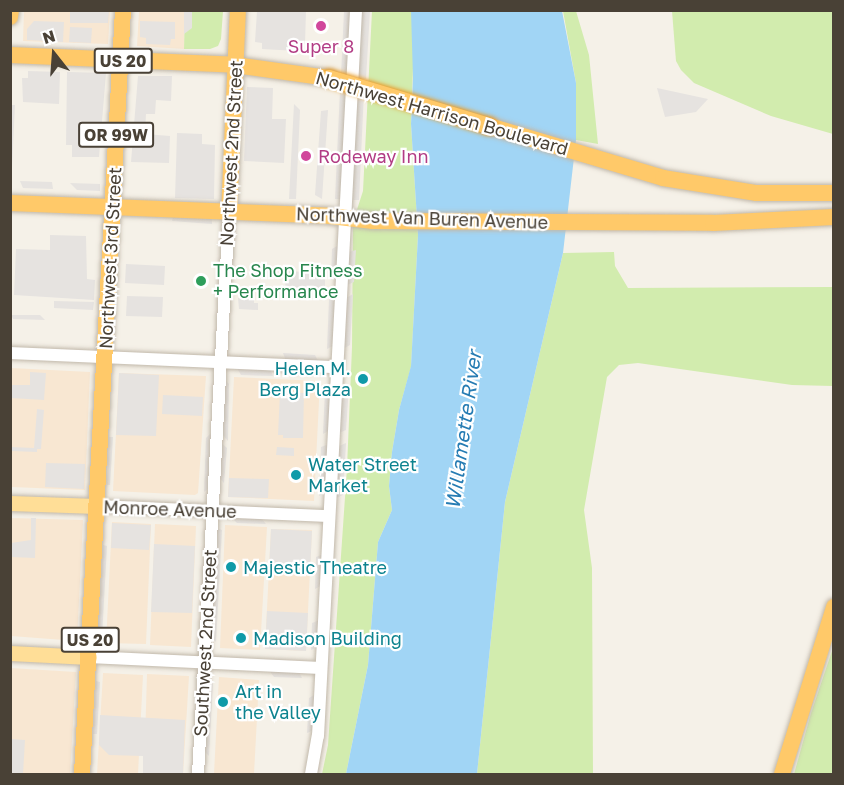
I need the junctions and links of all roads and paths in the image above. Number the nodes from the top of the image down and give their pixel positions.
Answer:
1 (11, 10) edge
2 (123, 10) edge
3 (238, 10) edge
4 (356, 10) edge
5 (10, 17) edge
6 (10, 55) edge
7 (121, 61) junction
8 (236, 65) junction
9 (834, 193) edge
10 (10, 203) edge
11 (112, 208) junction
12 (228, 214) junction
13 (834, 217) edge
14 (344, 229) junction
15 (10, 353) edge
16 (105, 357) junction
17 (219, 362) junction
18 (338, 367) junction
19 (10, 502) edge
20 (97, 506) junction
21 (211, 510) junction
22 (330, 516) junction
23 (834, 607) edge
24 (10, 652) edge
25 (89, 657) junction
26 (204, 662) junction
27 (321, 668) junction
28 (82, 774) edge
29 (198, 774) edge
30 (311, 774) edge
31 (782, 774) edge

1 - 5 highway
2 - 7 highway, Northwest 3rd Street / OR 99W
3 - 8 highway, Northwest 2nd Street
4 - 14 street
6 - 7 highway, Northwest Harrison Boulevard / US 20
7 - 8 highway, Northwest Harrison Boulevard / US 20
7 - 11 highway, Northwest 3rd Street / OR 99W
8 - 9 highway, Northwest Harrison Boulevard / US 20, bridge
8 - 12 highway, Northwest 2nd Street
10 - 11 highway, Northwest Van Buren Avenue
11 - 12 highway, Northwest Van Buren Avenue
11 - 16 highway, Northwest 3rd Street / US 20
12 - 14 highway, Northwest Van Buren Avenue
12 - 17 street, Northwest 2nd Street
13 - 14 highway, Northwest Van Buren Avenue
14 - 18 street
15 - 16 street
16 - 17 street
16 - 20 highway, Northwest 3rd Street / US 20
17 - 18 street
17 - 21 street, Northwest 2nd Street
18 - 22 street
19 - 20 main road, Monroe Avenue
20 - 21 street, Monroe Avenue
20 - 25 highway, US 20
21 - 22 street, Monroe Avenue
21 - 26 street, Southwest 2nd Street
22 - 27 street
23 - 31 highway
24 - 25 main road
25 - 26 street
25 - 28 highway, US 20
26 - 27 street
26 - 29 street, Southwest 2nd Street
27 - 30 street

